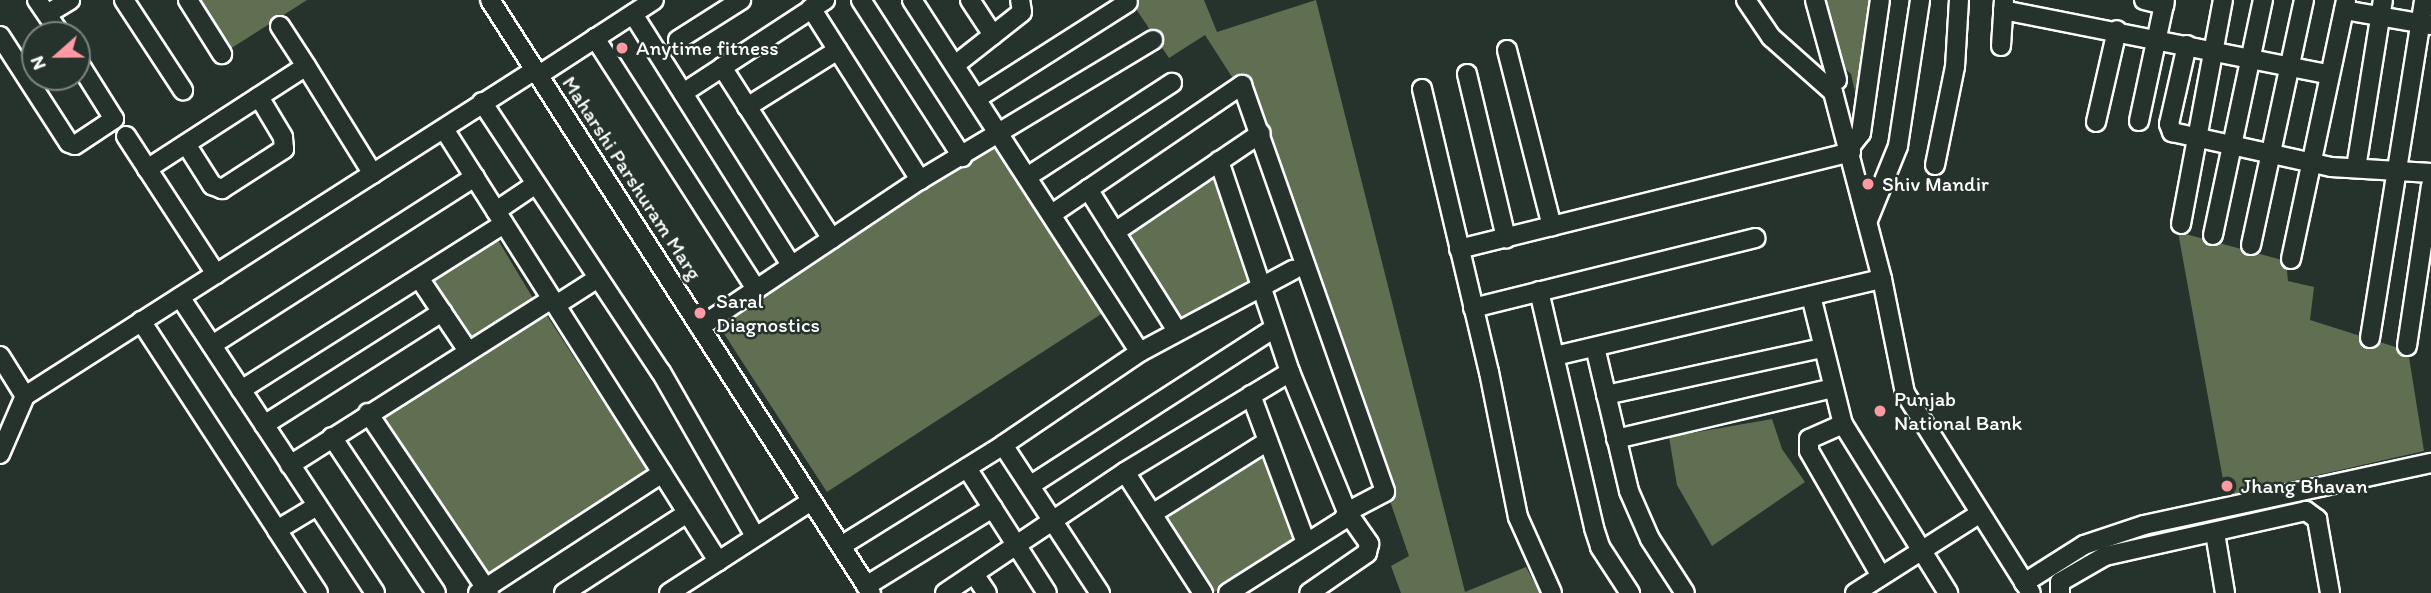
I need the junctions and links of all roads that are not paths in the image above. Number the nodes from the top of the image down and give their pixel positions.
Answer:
1 (70, 0) edge
2 (124, 0) edge
3 (188, 0) edge
4 (490, 0) edge
5 (654, 0) edge
6 (741, 0) edge
7 (861, 0) edge
8 (912, 0) edge
9 (971, 0) edge
10 (1020, 0) edge
11 (1746, 0) edge
12 (1815, 0) edge
13 (1880, 0) edge
14 (1920, 0) edge
15 (1959, 0) edge
16 (2144, 0) edge
17 (2223, 0) edge
18 (2263, 0) edge
19 (2304, 0) edge
20 (2424, 0) edge
21 (1128, 2) dead end
22 (2164, 2) edge
23 (818, 4) edge
24 (2003, 5) edge
25 (2345, 5) edge
26 (42, 7) edge
27 (2382, 8) edge
28 (633, 13) junction
29 (2426, 24) edge
30 (281, 26) dead end
31 (2118, 30) junction
32 (993, 35) junction
33 (0, 36) edge
34 (596, 38) junction
35 (2157, 38) junction
36 (678, 40) dead end
37 (1153, 40) dead end
38 (2187, 45) junction
39 (2001, 46) dead end
40 (838, 50) junction
41 (1507, 50) dead end
42 (2214, 51) junction
43 (222, 54) dead end
44 (2252, 58) junction
45 (955, 65) junction
46 (306, 66) junction
47 (722, 67) junction
48 (2293, 67) junction
49 (21, 69) edge
50 (537, 73) junction
51 (1467, 74) dead end
52 (2330, 75) junction
53 (1837, 80) dead end
54 (91, 82) edge
55 (1172, 83) dead end
56 (1422, 89) dead end
57 (183, 90) dead end
58 (35, 91) edge
59 (683, 93) junction
60 (259, 97) junction
61 (976, 99) junction
62 (482, 102) junction
63 (747, 107) junction
64 (2139, 121) dead end
65 (2096, 122) dead end
66 (444, 129) junction
67 (1261, 133) junction
68 (126, 135) dead end
69 (1000, 136) junction
70 (2198, 138) junction
71 (186, 144) junction
72 (2232, 146) junction
73 (1850, 149) junction
74 (2272, 154) junction
75 (962, 157) junction
76 (1219, 161) junction
77 (2310, 162) junction
78 (1935, 164) dead end
79 (2356, 168) junction
80 (147, 169) junction
81 (2397, 170) junction
82 (2431, 173) edge
83 (373, 174) junction
84 (475, 177) junction
85 (1027, 177) junction
86 (920, 180) junction
87 (536, 184) junction
88 (2431, 186) edge
89 (1088, 189) junction
90 (1052, 214) junction
91 (500, 217) junction
92 (1868, 220) junction
93 (2181, 224) dead end
94 (1552, 226) junction
95 (1115, 232) junction
96 (2213, 235) dead end
97 (1506, 238) junction
98 (1755, 238) dead end
99 (832, 239) junction
100 (2251, 245) dead end
101 (1459, 250) junction
102 (2291, 259) dead end
103 (791, 265) junction
104 (1293, 270) dead end
105 (216, 274) junction
106 (419, 278) junction
107 (598, 278) junction
108 (1882, 279) junction
109 (1261, 285) junction
110 (757, 289) junction
111 (1539, 291) junction
112 (1811, 296) junction
113 (180, 297) junction
114 (554, 302) junction
115 (1473, 308) junction
116 (442, 312) junction
117 (141, 321) junction
118 (700, 327) junction
119 (1275, 328) junction
120 (1177, 331) junction
121 (2370, 338) dead end
122 (212, 345) junction
123 (2407, 346) dead end
124 (1595, 347) junction
125 (1822, 348) junction
126 (468, 351) junction
127 (1140, 352) junction
128 (0, 356) edge
129 (1555, 356) junction
130 (1290, 372) junction
131 (1833, 388) junction
132 (241, 390) junction
133 (1251, 395) junction
134 (1606, 395) junction
135 (25, 396) junction
136 (368, 413) junction
137 (1843, 424) junction
138 (264, 425) junction
139 (332, 437) junction
140 (1616, 439) junction
141 (1268, 441) junction
142 (1003, 445) junction
143 (1, 449) edge
144 (2431, 463) edge
145 (290, 465) junction
146 (967, 468) junction
147 (1125, 472) junction
148 (662, 473) junction
149 (1031, 485) junction
150 (811, 500) junction
151 (317, 506) junction
152 (993, 508) junction
153 (1347, 512) junction
154 (687, 513) junction
155 (1152, 514) junction
156 (1979, 514) junction
157 (1055, 518) junction
158 (277, 530) junction
159 (2215, 533) junction
160 (755, 536) junction
161 (1306, 543) junction
162 (1016, 544) junction
163 (841, 547) junction
164 (1920, 551) junction
165 (718, 561) junction
166 (974, 574) junction
167 (1881, 576) junction
168 (2028, 588) edge
169 (869, 590) edge
170 (1939, 590) edge
171 (484, 591) edge
172 (318, 593) edge
173 (375, 593) edge
174 (436, 593) edge
175 (564, 593) edge
176 (669, 593) edge
177 (945, 593) edge
178 (987, 593) edge
179 (1047, 593) edge
180 (1100, 593) edge
181 (1203, 593) edge
182 (1228, 593) edge
183 (1309, 593) edge
184 (1552, 593) edge
185 (1630, 593) edge
186 (1685, 593) edge
187 (1855, 593) edge
188 (2060, 593) edge
189 (2225, 593) edge
190 (2330, 593) edge

1 - 26 street
2 - 57 street
3 - 43 street
4 - 50 street, Maharshi Parshuram Marg
5 - 28 street
6 - 36 street
7 - 75 street
8 - 45 street
9 - 32 street
10 - 32 street
11 - 73 street
12 - 53 street
13 - 73 street
14 - 92 street
15 - 78 street
16 - 22 street
17 - 42 street
18 - 44 street
19 - 48 street
20 - 29 street
21 - 61 street
22 - 35 street
23 - 40 street
23 - 47 street
24 - 31 street
24 - 39 street
25 - 27 street
25 - 52 street
27 - 29 street
27 - 79 street
28 - 34 street
28 - 59 street
29 - 81 street
30 - 46 street
31 - 35 street
31 - 65 street
32 - 45 street
33 - 49 street
34 - 50 street
34 - 110 street
35 - 38 street
35 - 64 street
37 - 69 street
38 - 42 street
38 - 70 street
40 - 63 street
40 - 86 street
41 - 94 street
42 - 44 street
42 - 70 street
44 - 48 street
44 - 72 street
45 - 61 street
46 - 60 street
46 - 83 street
47 - 59 street
47 - 63 street
48 - 52 street
48 - 74 street
50 - 62 street
50 - 118 street, Maharshi Parshuram Marg
51 - 97 street
52 - 77 street
54 - 58 street
55 - 85 street
56 - 101 street
59 - 103 street
60 - 71 street
60 - 71 street
61 - 69 street
62 - 66 street
62 - 87 street
63 - 99 street
66 - 83 street
66 - 84 street
67 - 76 street
67 - 89 street
67 - 153 street
68 - 80 street
69 - 75 street
69 - 85 street
70 - 72 street
70 - 93 street
71 - 80 street
72 - 74 street
72 - 96 street
73 - 92 street
73 - 94 street
74 - 77 street
74 - 100 street
75 - 86 street
76 - 95 street
76 - 109 street
77 - 79 street
77 - 102 street
79 - 81 street
80 - 105 street
81 - 82 street
81 - 121 street
83 - 105 street
84 - 91 street
84 - 122 street
85 - 90 street
86 - 99 street
87 - 91 street
87 - 107 street
88 - 123 street
89 - 90 street
89 - 95 street
90 - 127 street
91 - 106 street
91 - 114 street
92 - 108 street
94 - 97 street
95 - 120 street
97 - 101 street
98 - 111 street
99 - 103 street
101 - 115 street
103 - 110 street
104 - 109 street
105 - 113 street
106 - 116 street
106 - 132 street
107 - 114 street
107 - 160 street
108 - 112 street
108 - 156 street
109 - 119 street
109 - 120 street
110 - 118 street
111 - 115 street
111 - 129 street
112 - 124 street
112 - 125 street
113 - 117 street
113 - 122 street
114 - 126 street
114 - 148 street
115 - 184 street
116 - 126 street
116 - 138 street
117 - 135 street
117 - 158 street
118 - 150 street, Maharshi Parshuram Marg
119 - 130 street
119 - 149 street
120 - 127 street
122 - 132 street
124 - 129 street
124 - 134 street
125 - 131 street
125 - 134 street
126 - 136 street
127 - 142 street
128 - 135 street
129 - 185 street
130 - 133 street
130 - 153 street
131 - 137 street
131 - 140 street
132 - 138 street
133 - 141 street
133 - 147 street
134 - 140 street
135 - 143 street
136 - 139 street
136 - 171 street
137 - 164 street
137 - 167 street
138 - 145 street
139 - 145 street
139 - 174 street
140 - 186 street
141 - 155 street
141 - 161 street
142 - 146 street
142 - 149 street
144 - 168 street
145 - 151 street
146 - 152 street
146 - 163 street
147 - 155 street
147 - 157 street
148 - 154 street
148 - 171 street
149 - 157 street
150 - 160 street
150 - 163 street, Maharshi Parshuram Marg
151 - 158 street
151 - 173 street
152 - 162 street
152 - 169 street
153 - 161 street
153 - 183 street
154 - 165 street
154 - 175 street
155 - 181 street
156 - 164 street
156 - 168 street
157 - 162 street
157 - 180 street
158 - 172 street
159 - 188 street
159 - 189 street
159 - 190 street
160 - 165 street
161 - 182 street
162 - 166 street
162 - 179 street
163 - 169 street, Maharshi Parshuram Marg
164 - 167 street
164 - 170 street
165 - 176 street
166 - 177 street
166 - 178 street
167 - 187 street

